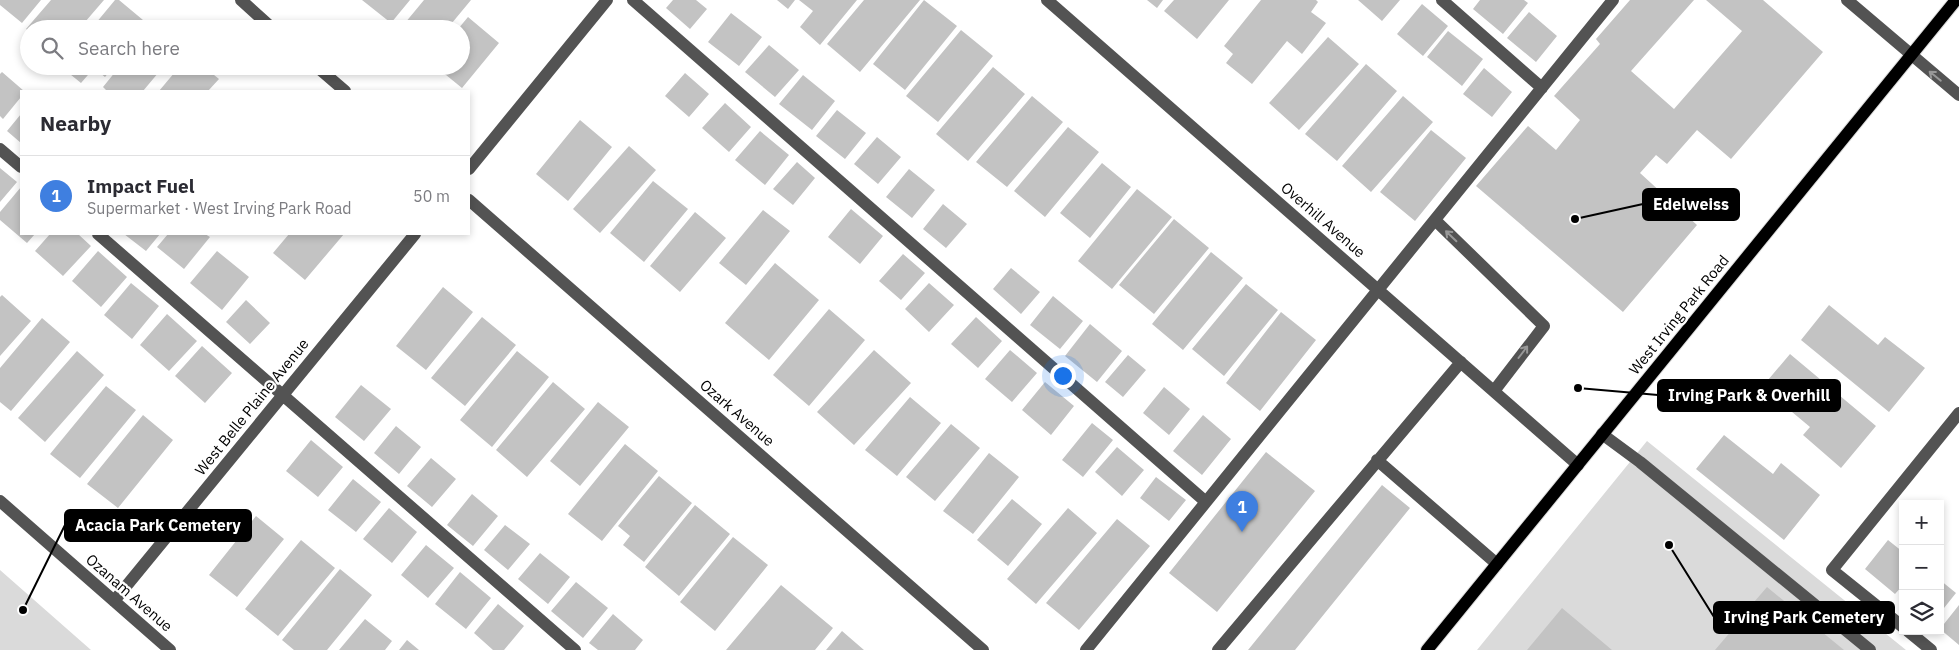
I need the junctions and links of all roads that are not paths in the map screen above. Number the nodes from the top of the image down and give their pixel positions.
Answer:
1 (241, 0) edge
2 (607, 0) edge
3 (633, 0) edge
4 (1047, 0) edge
5 (1442, 0) edge
6 (1613, 0) edge
7 (1846, 0) edge
8 (1956, 0) edge
9 (264, 20) edge
10 (1911, 56) junction
11 (326, 75) edge
12 (1542, 88) junction
13 (344, 90) edge
14 (1959, 95) edge
15 (0, 149) edge
16 (20, 166) edge
17 (470, 168) edge
18 (470, 201) edge
19 (1435, 220) junction
20 (99, 235) edge
21 (414, 235) edge
22 (1378, 290) junction
23 (1460, 362) junction
24 (1494, 391) junction
25 (283, 395) junction
26 (1959, 414) edge
27 (1602, 434) junction
28 (1377, 460) junction
29 (1578, 464) junction
30 (0, 501) edge
31 (1206, 502) junction
32 (1497, 564) junction
33 (114, 601) junction
34 (1899, 624) edge
35 (1913, 635) edge
36 (170, 650) edge
37 (575, 650) edge
38 (983, 650) edge
39 (1086, 650) edge
40 (1218, 650) edge
41 (1427, 650) edge
42 (1870, 650) edge
43 (1931, 650) edge

1 - 9 street
2 - 17 street
3 - 31 street
4 - 22 street, Overhill Avenue
5 - 12 street
6 - 12 street
7 - 10 street
8 - 10 main road, West Irving Park Road
14 -> 10 street
10 - 27 main road, West Irving Park Road
11 - 13 street
12 - 19 street
15 - 16 street
18 - 38 street, Ozark Avenue
19 - 22 street
24 -> 19 street
20 - 25 street
21 - 25 street, West Belle Plaine Avenue
22 - 23 street, Overhill Avenue
22 - 31 street
23 - 24 street, Overhill Avenue
23 - 28 street
24 - 29 street, Overhill Avenue
25 - 33 street, West Belle Plaine Avenue
25 - 37 street
26 - 34 street
27 - 29 main road, West Irving Park Road
27 - 42 street
28 - 32 street
28 - 40 street
29 - 32 main road, West Irving Park Road
30 - 33 street, Ozanam Avenue
31 - 39 street
32 - 41 main road, West Irving Park Road
33 - 36 street, Ozanam Avenue
35 - 43 street

